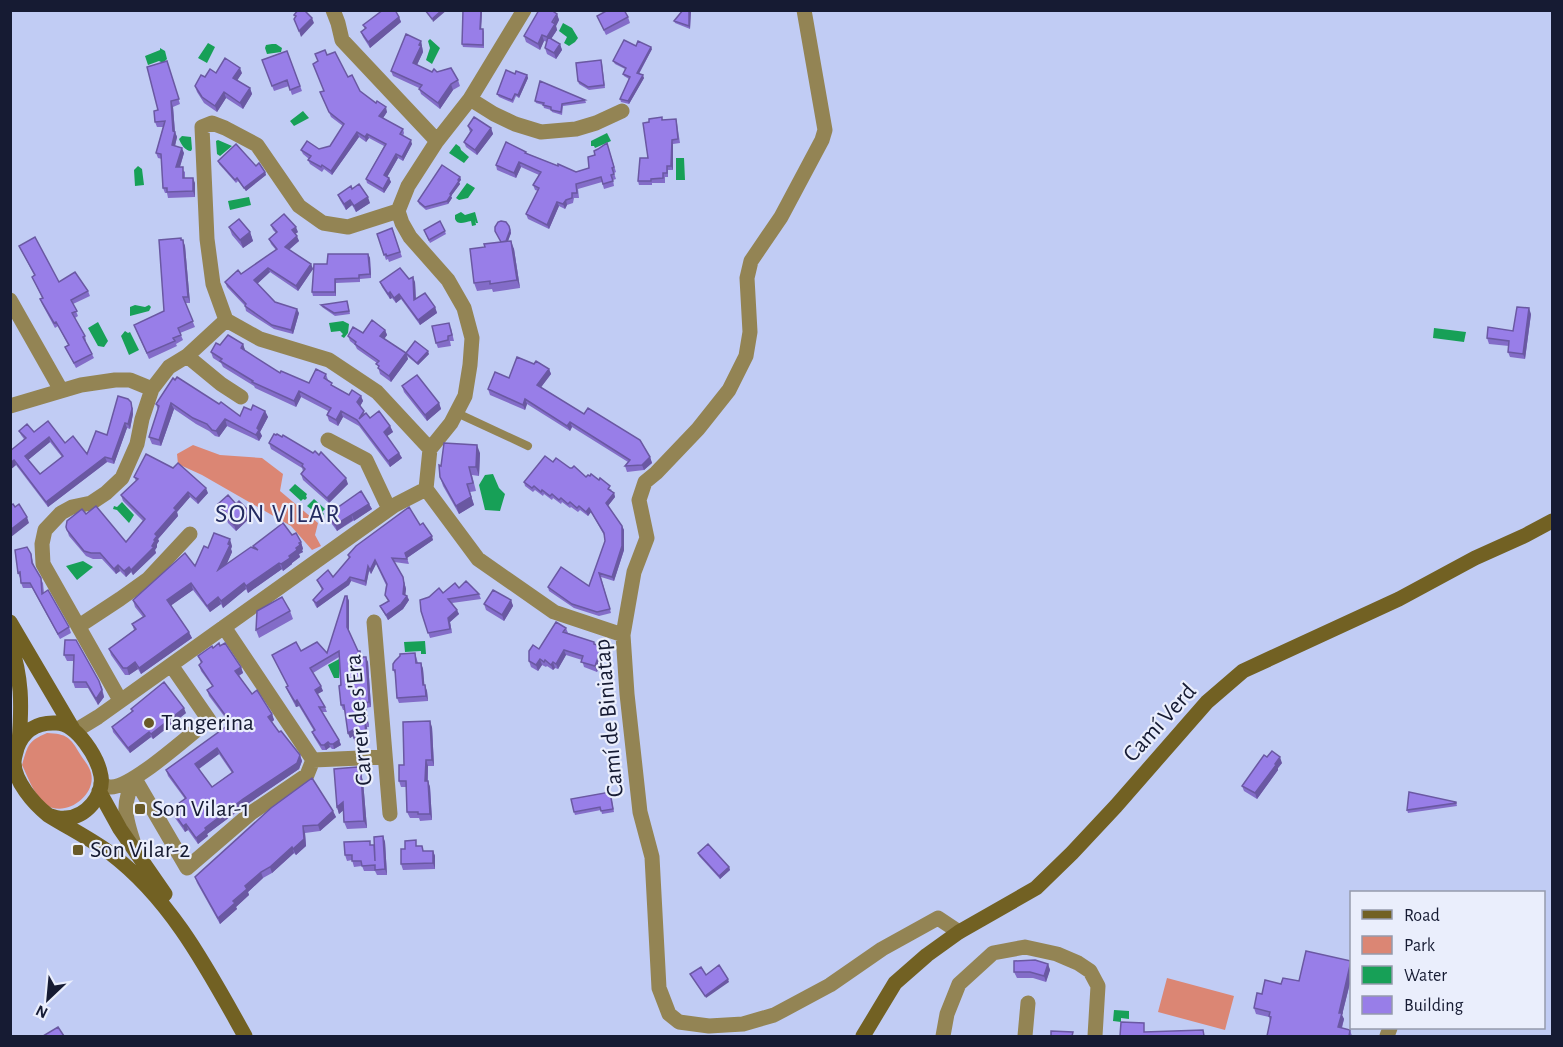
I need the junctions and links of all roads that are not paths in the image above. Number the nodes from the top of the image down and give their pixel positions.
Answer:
1 (333, 10) edge
2 (524, 10) edge
3 (804, 10) edge
4 (470, 99) junction
5 (622, 111) dead end
6 (437, 141) junction
7 (398, 211) junction
8 (10, 300) edge
9 (226, 320) junction
10 (187, 356) junction
11 (152, 389) junction
12 (61, 390) junction
13 (241, 397) dead end
14 (10, 406) edge
15 (457, 413) junction
16 (328, 440) dead end
17 (528, 446) dead end
18 (430, 449) junction
19 (426, 489) junction
20 (389, 509) junction
21 (1552, 521) edge
22 (190, 534) dead end
23 (10, 622) edge
24 (374, 622) dead end
25 (79, 626) junction
26 (224, 627) junction
27 (623, 635) junction
28 (10, 641) edge
29 (171, 665) junction
30 (120, 700) junction
31 (74, 730) junction
32 (19, 743) junction
33 (384, 757) junction
34 (313, 760) junction
35 (135, 778) junction
36 (100, 788) junction
37 (390, 814) dead end
38 (48, 815) junction
39 (139, 857) junction
40 (959, 932) junction
41 (201, 959) junction
42 (1028, 1004) dead end
43 (245, 1036) edge
44 (864, 1036) edge
45 (942, 1036) edge
46 (1025, 1036) edge
47 (1095, 1036) edge

1 - 6 street
2 - 4 street
3 - 27 street, Camí de Biniatap
4 - 5 street
4 - 6 street
6 - 7 street
7 - 9 street
7 - 15 street
8 - 12 street
9 - 10 street
9 - 18 street
10 - 11 street
10 - 13 street
11 - 12 street
11 - 25 street
12 - 14 street
15 - 17 lane
15 - 18 street
16 - 20 street
18 - 19 street
19 - 20 street
19 - 27 street
20 - 26 street
21 - 40 main road, Camí Verd
22 - 25 street
23 - 31 main road
24 - 33 street, Carrer de s'Era
25 - 30 street
26 - 29 street
26 - 34 street
27 - 40 street, Camí de Biniatap
28 - 32 main road
29 - 30 street
29 - 35 street
30 - 31 street
31 - 32 main road
31 - 36 main road
32 - 38 main road
33 - 34 street
33 - 37 street, Carrer de s'Era
34 - 35 street
35 - 36 street
35 - 39 street
36 - 38 main road
36 - 39 main road
38 - 41 main road
39 - 41 main road
40 - 44 main road, Camí Verd
41 - 43 main road
42 - 46 street
45 - 47 street

